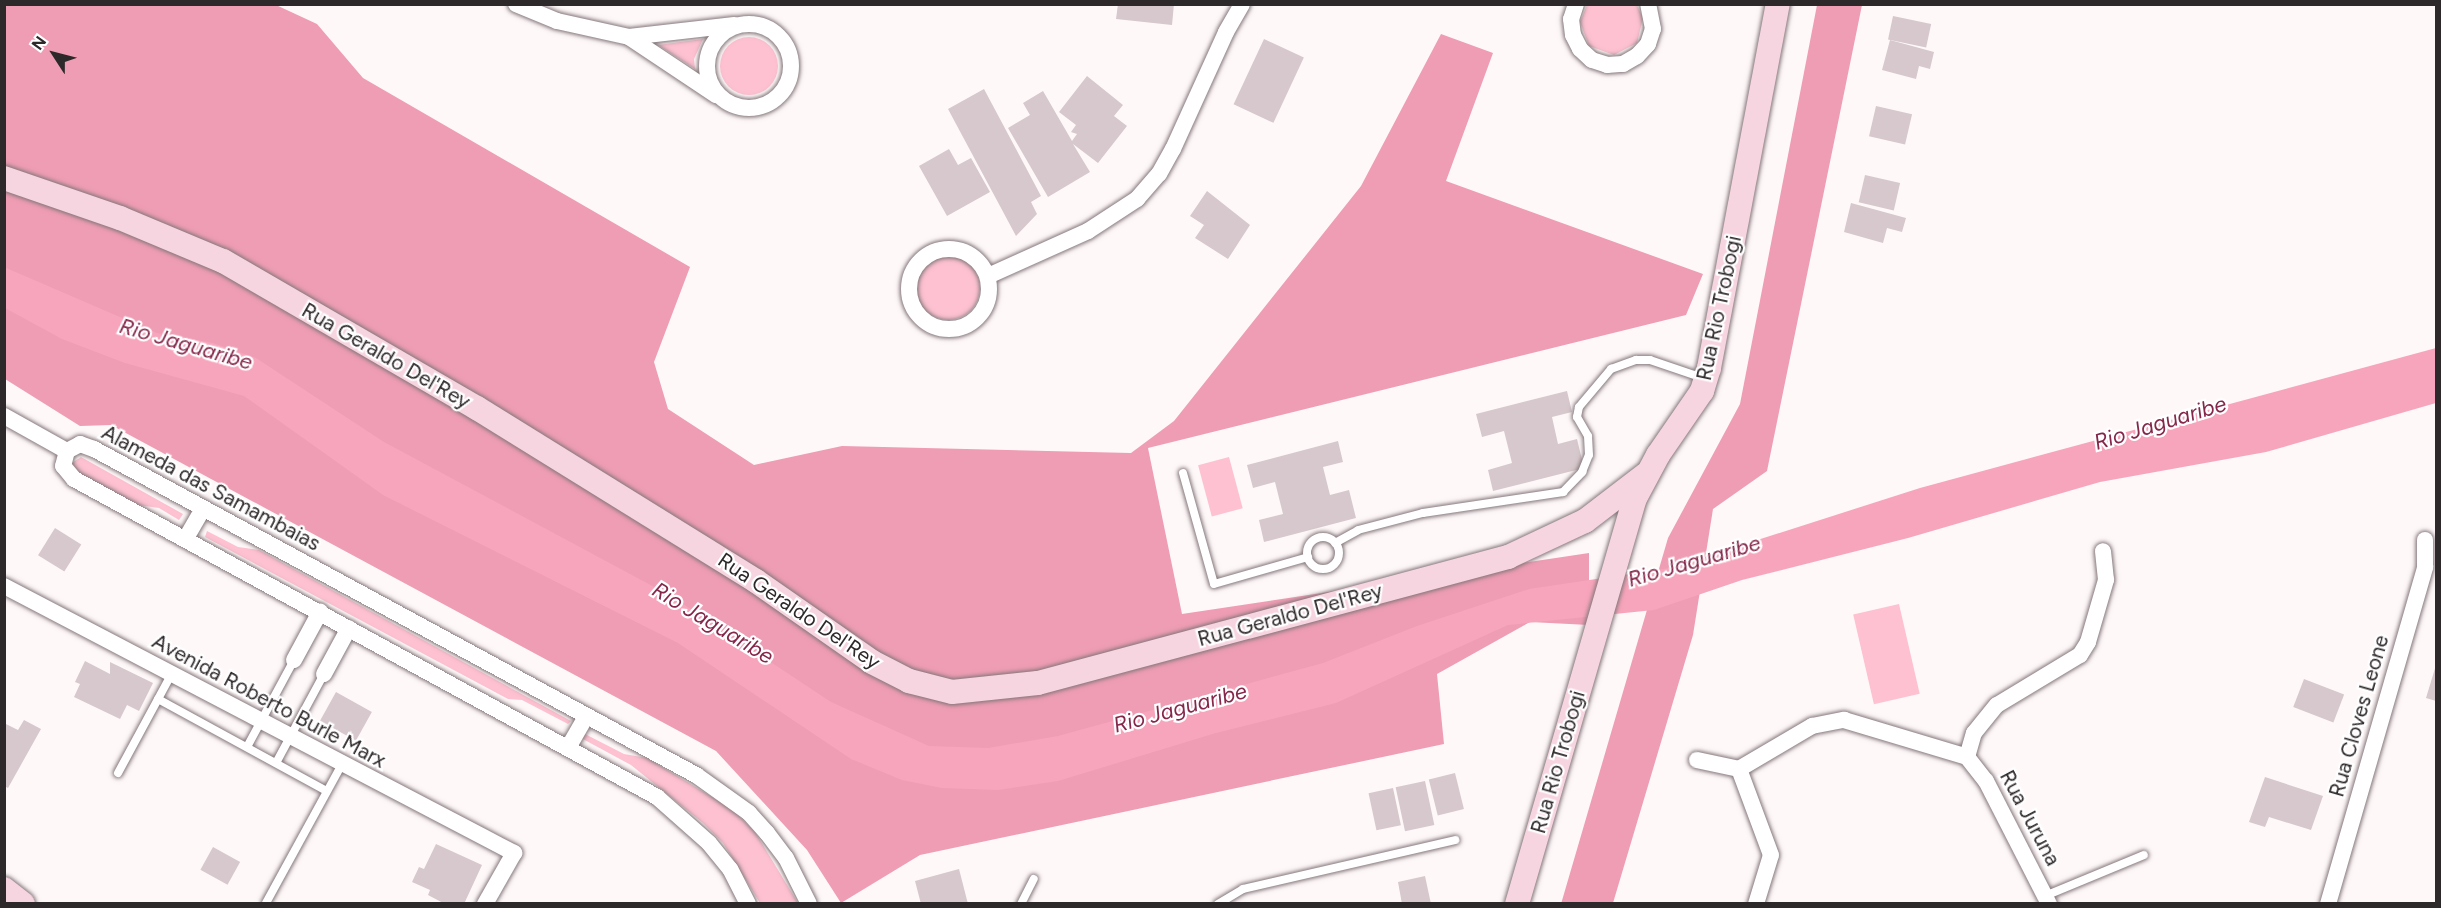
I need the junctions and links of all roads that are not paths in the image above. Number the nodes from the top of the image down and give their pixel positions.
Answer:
1 (516, 4) edge
2 (1230, 4) edge
3 (1242, 4) edge
4 (1576, 4) edge
5 (1648, 4) edge
6 (1778, 4) edge
7 (737, 25) junction
8 (1226, 32) junction
9 (629, 37) junction
10 (723, 100) junction
11 (4, 178) edge
12 (988, 276) junction
13 (1705, 380) junction
14 (8, 415) edge
15 (67, 451) junction
16 (1184, 473) dead end
17 (1645, 475) junction
18 (203, 509) junction
19 (186, 538) junction
20 (2425, 540) dead end
21 (1335, 543) junction
22 (2103, 551) dead end
23 (1308, 557) junction
24 (4, 586) edge
25 (320, 612) junction
26 (349, 628) junction
27 (294, 660) joint
28 (324, 674) joint
29 (171, 675) junction
30 (158, 699) junction
31 (586, 716) junction
32 (260, 722) junction
33 (290, 738) junction
34 (569, 746) junction
35 (247, 747) junction
36 (1967, 757) junction
37 (1697, 760) dead end
38 (276, 763) junction
39 (341, 766) junction
40 (1739, 769) junction
41 (118, 773) dead end
42 (327, 791) junction
43 (1455, 840) dead end
44 (2144, 855) dead end
45 (1034, 879) dead end
46 (4, 889) edge
47 (2047, 900) edge
48 (23, 903) edge
49 (266, 903) edge
50 (485, 903) edge
51 (748, 903) edge
52 (809, 903) edge
53 (1021, 903) edge
54 (1218, 903) edge
55 (1517, 903) edge
56 (1756, 903) edge
57 (2328, 903) edge

1 - 9 street
2 - 8 street
3 - 8 street
4 - 5 street
6 - 13 main road, Rua Rio Trobogi
7 - 9 street
7 - 10 street
7 - 10 street
8 - 12 street
9 - 10 street
11 - 17 main road, Rua Geraldo Del'Rey
12 - 12 street
13 - 17 main road, Rua Rio Trobogi
13 - 21 lane
14 - 15 street
15 - 18 street, Alameda das Samambaias
15 - 19 street
16 - 23 lane
17 - 55 main road, Rua Rio Trobogi
18 - 19 street
18 - 31 street, Alameda das Samambaias
19 - 25 street
20 - 57 street, Rua Cloves Leone
21 - 23 lane
21 - 23 lane
22 - 36 street
24 - 29 street, Avenida Roberto Burle Marx
25 - 26 street
25 - 27 street
26 - 28 street
26 - 34 street
27 - 32 lane
28 - 33 lane
29 - 30 lane
29 - 32 street, Avenida Roberto Burle Marx
30 - 35 lane
30 - 41 lane
31 - 34 street
31 - 52 street, Alameda das Samambaias
32 - 33 street, Avenida Roberto Burle Marx
32 - 35 lane
33 - 38 lane
33 - 39 street, Avenida Roberto Burle Marx
34 - 51 street
35 - 38 lane
36 - 40 street
36 - 47 street, Rua Juruna
37 - 40 street
38 - 42 lane
39 - 42 lane
39 - 50 street, Avenida Roberto Burle Marx
40 - 56 street
42 - 49 lane
43 - 54 lane
44 - 47 lane
45 - 53 lane
46 - 48 main road

